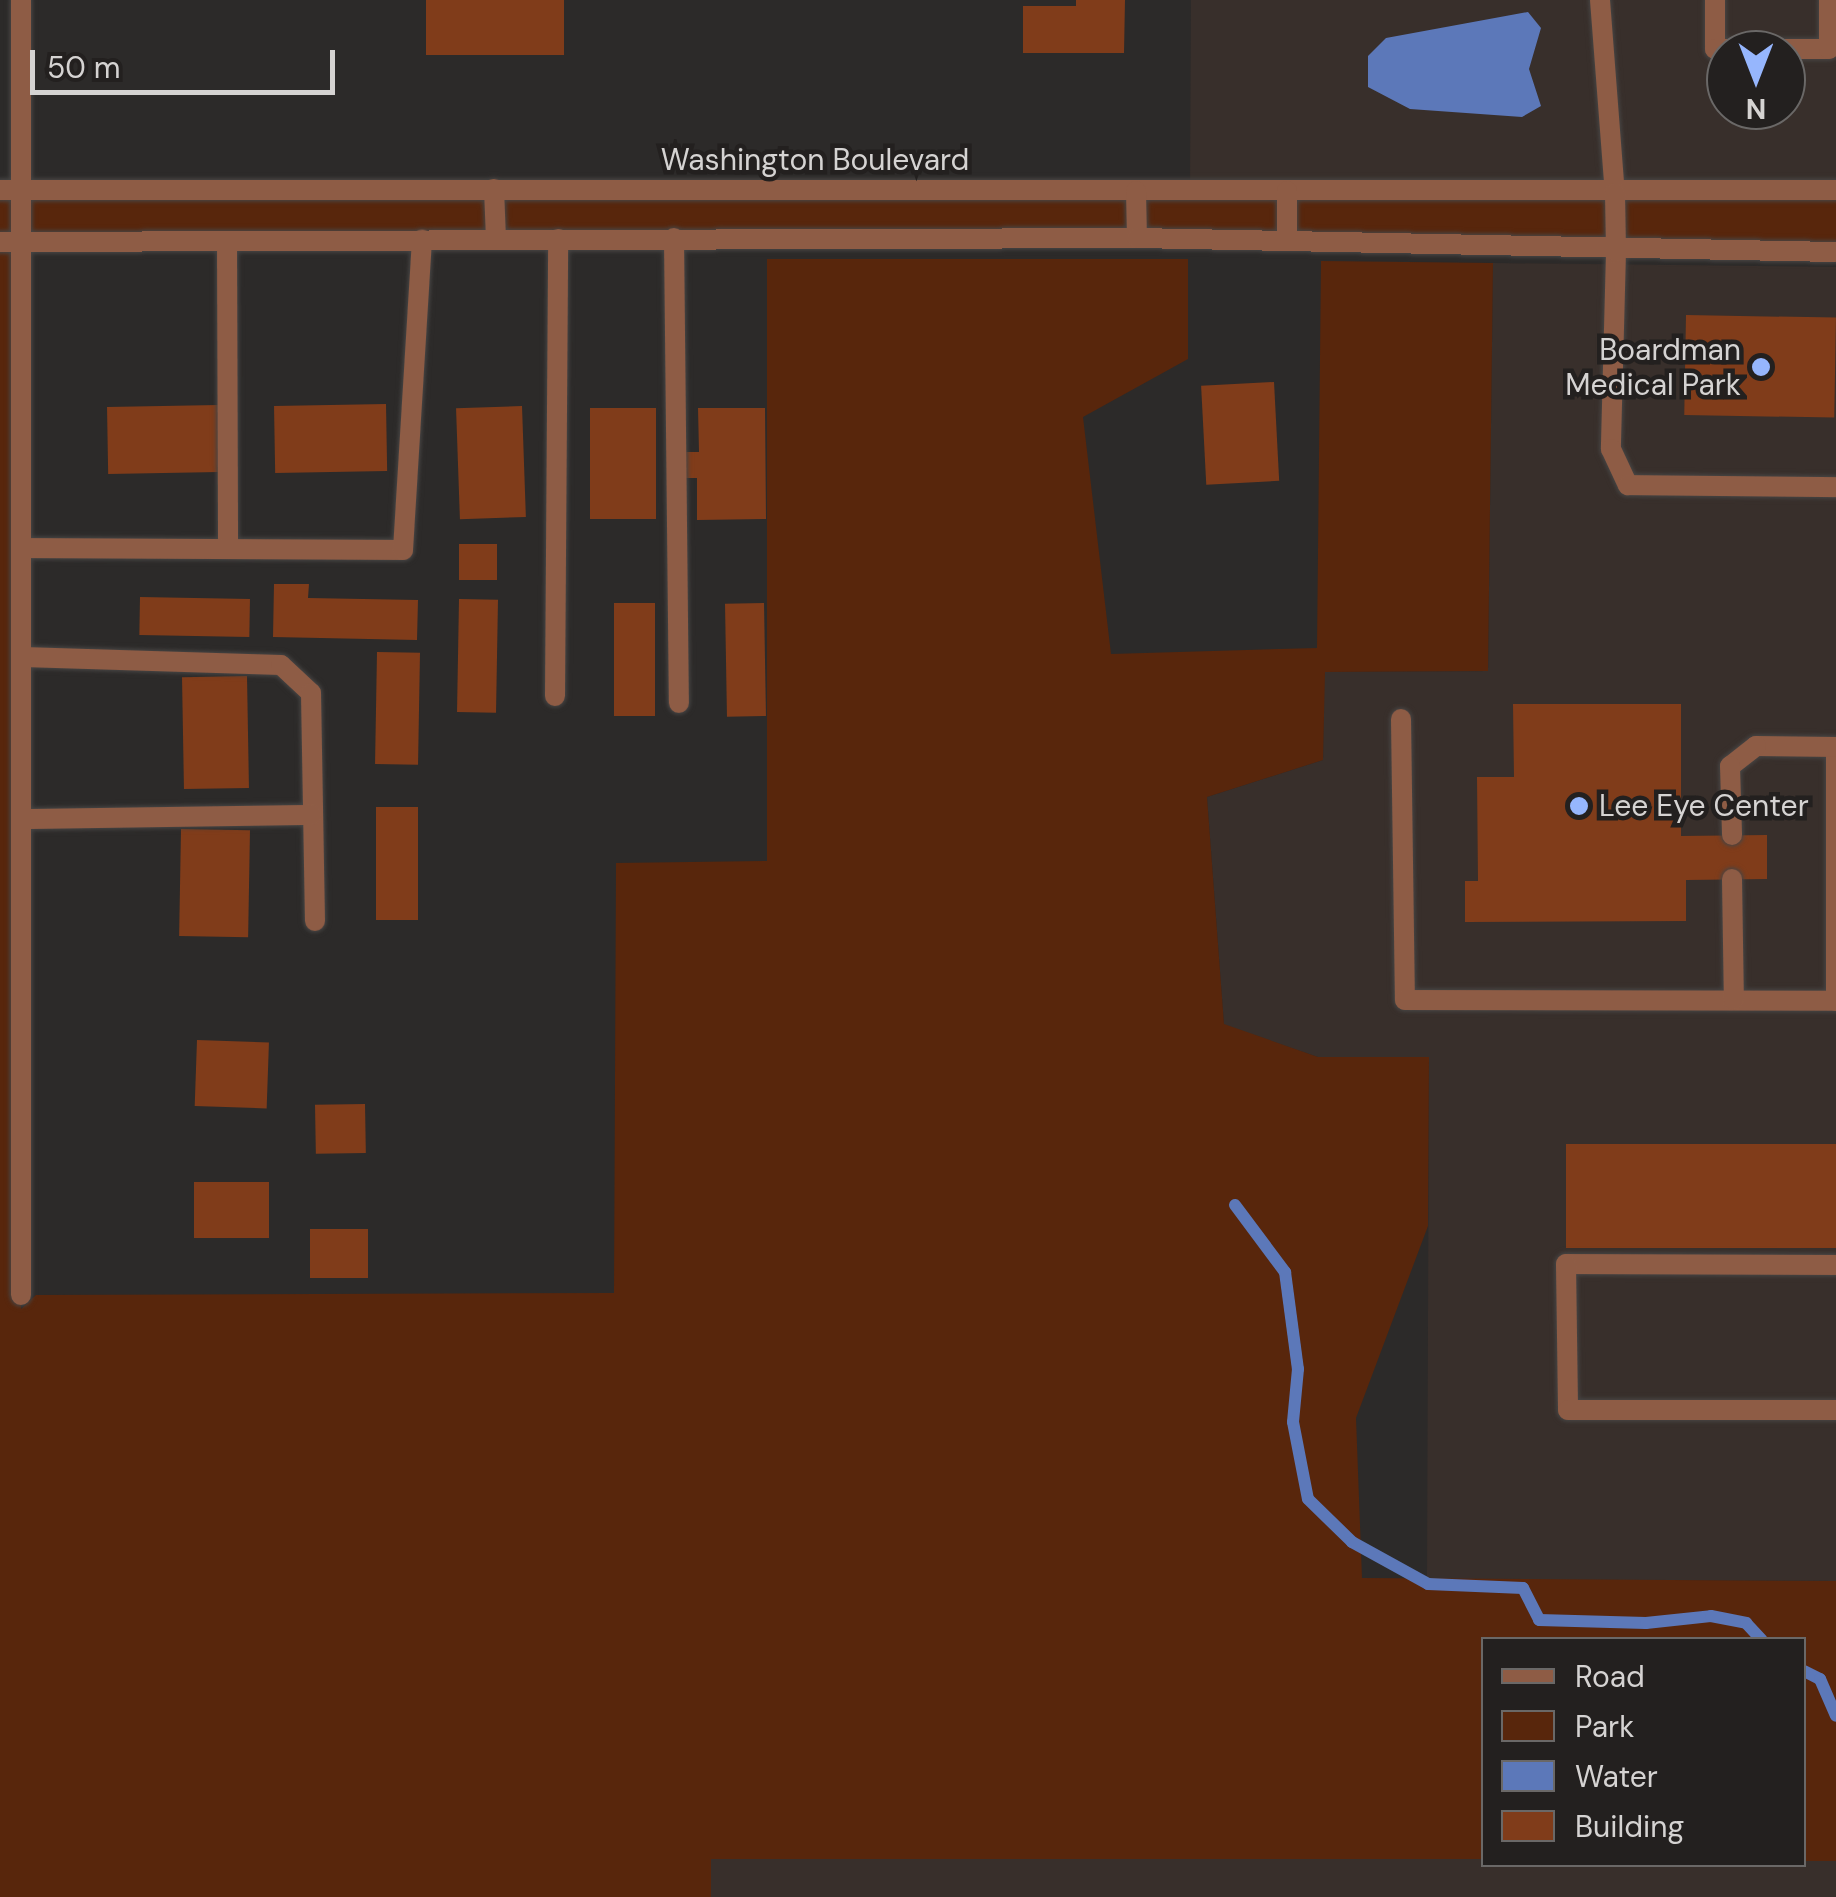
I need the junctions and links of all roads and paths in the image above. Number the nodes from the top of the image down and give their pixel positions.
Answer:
1 (21, 0) edge
2 (1600, 0) edge
3 (1715, 0) edge
4 (1829, 0) edge
5 (494, 189) junction
6 (10, 190) edge
7 (1836, 190) edge
8 (1136, 191) junction
9 (1287, 192) junction
10 (1615, 194) junction
11 (674, 238) junction
12 (1137, 238) junction
13 (496, 239) junction
14 (558, 239) junction
15 (422, 240) junction
16 (1287, 240) junction
17 (227, 241) junction
18 (0, 242) edge
19 (24, 242) junction
20 (1616, 252) junction
21 (1836, 252) edge
22 (1836, 487) edge
23 (23, 548) junction
24 (228, 549) junction
25 (23, 657) junction
26 (555, 696) dead end
27 (679, 703) dead end
28 (1401, 719) dead end
29 (312, 815) junction
30 (23, 819) junction
31 (1732, 835) dead end
32 (1732, 879) dead end
33 (315, 921) dead end
34 (1734, 1000) junction
35 (1836, 1265) edge
36 (21, 1295) dead end
37 (1836, 1410) edge

1 - 6 street
2 - 10 street
3 - 4 street
5 - 6 street, Washington Boulevard
5 - 8 street, Washington Boulevard
5 - 13 street
6 - 19 street
7 - 10 street, Washington Boulevard
8 - 9 street, Washington Boulevard
8 - 12 street
9 - 10 street, Washington Boulevard
9 - 16 street
10 - 20 street
11 - 12 street
11 - 14 street
11 - 27 street
12 - 16 street
13 - 14 street
13 - 15 street
14 - 26 street
15 - 17 street
15 - 24 street
16 - 20 street
17 - 19 street
17 - 24 street
18 - 19 street
19 - 23 street
20 - 21 street
20 - 22 street
23 - 24 street
23 - 25 street
25 - 29 street
25 - 30 street
28 - 34 street
29 - 30 street
29 - 33 street
30 - 36 street
31 - 34 street
32 - 34 street
35 - 37 street

